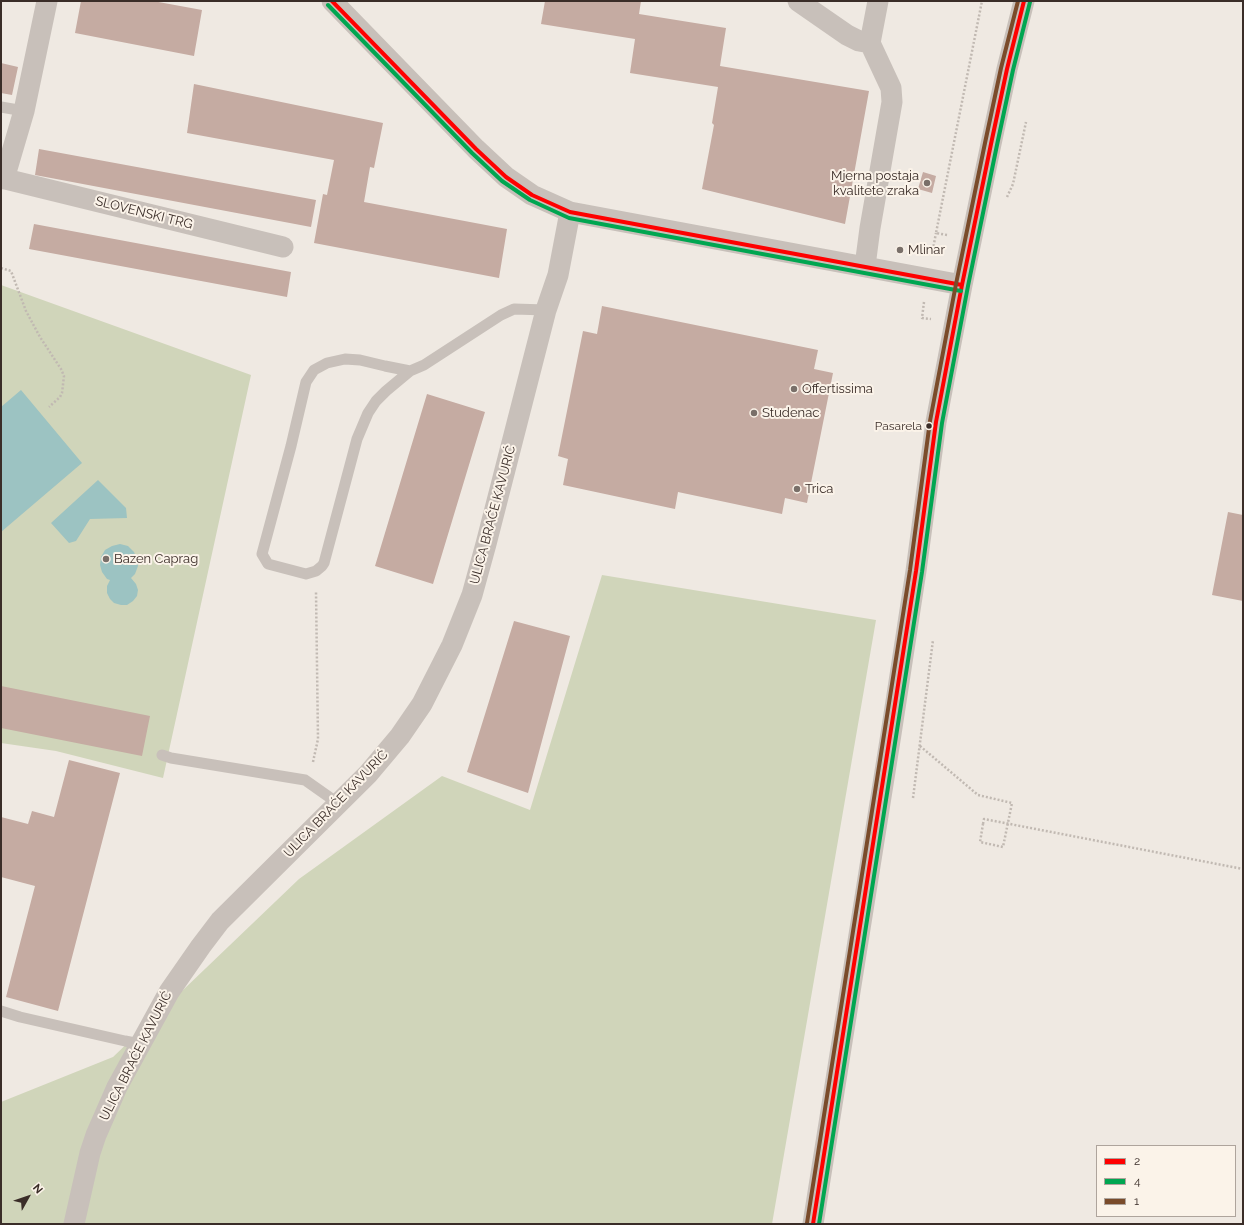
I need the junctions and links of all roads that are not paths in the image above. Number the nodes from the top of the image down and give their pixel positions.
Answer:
1 (47, 1) edge
2 (332, 1) edge
3 (798, 1) edge
4 (878, 1) edge
5 (1024, 1) edge
6 (870, 43) junction
7 (1, 107) edge
8 (24, 111) junction
9 (3, 178) edge
10 (570, 212) junction
11 (283, 247) dead end
12 (865, 266) junction
13 (962, 285) junction
14 (546, 310) junction
15 (410, 371) junction
16 (162, 755) dead end
17 (339, 804) junction
18 (1, 1011) edge
19 (140, 1044) junction
20 (74, 1224) edge
21 (813, 1224) edge

1 - 8 street, SLOVENSKI TRG
2 - 10 street
3 - 6 street
4 - 6 street
5 - 13 street
6 - 12 street
7 - 8 lane
8 - 9 street, SLOVENSKI TRG
9 - 11 street, SLOVENSKI TRG
10 - 12 street
10 - 14 street, ULICA BRAĆE KAVURIĆ
12 - 13 street
13 - 21 street
14 - 15 lane
14 - 17 street, ULICA BRAĆE KAVURIĆ
15 - 15 lane
16 - 17 lane
17 - 19 street, ULICA BRAĆE KAVURIĆ
18 - 19 lane
19 - 20 street, ULICA BRAĆE KAVURIĆ

